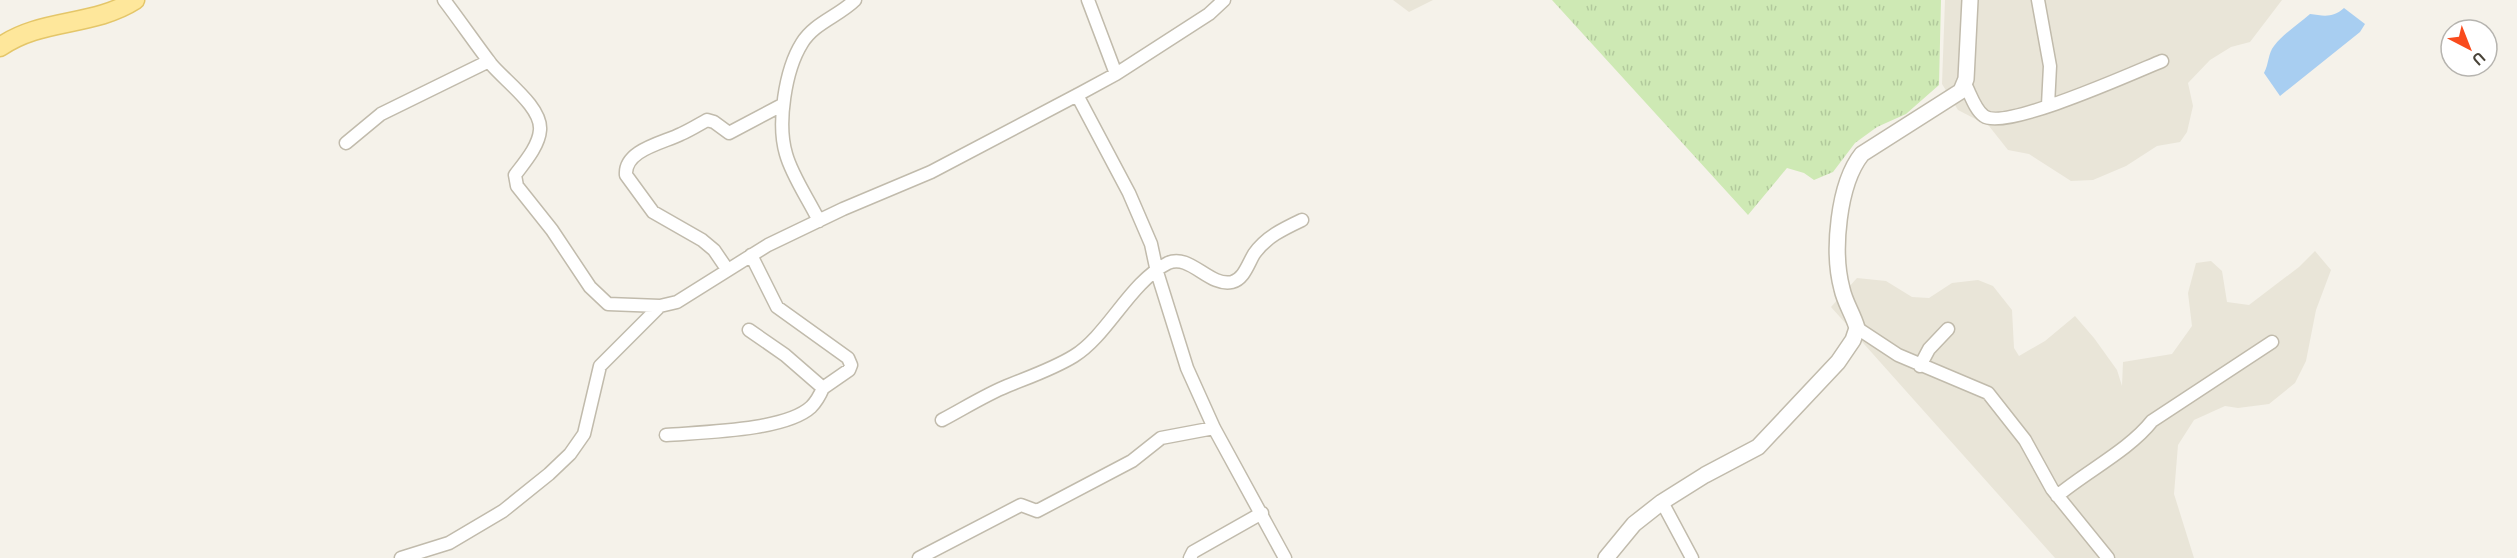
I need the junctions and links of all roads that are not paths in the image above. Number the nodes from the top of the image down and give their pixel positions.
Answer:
1 (135, 0) edge
2 (444, 0) edge
3 (855, 0) edge
4 (1088, 0) edge
5 (1224, 0) edge
6 (1970, 0) edge
7 (2038, 0) edge
8 (0, 47) edge
9 (489, 61) junction
10 (2162, 61) dead end
11 (1116, 74) junction
12 (1965, 84) junction
13 (1077, 95) junction
14 (782, 105) junction
15 (2048, 105) junction
16 (346, 143) dead end
17 (819, 220) junction
18 (1302, 220) dead end
19 (751, 255) junction
20 (727, 268) junction
21 (1157, 272) junction
22 (660, 306) junction
23 (1857, 328) junction
24 (1948, 329) dead end
25 (748, 330) dead end
26 (2272, 342) dead end
27 (1920, 366) junction
28 (823, 388) junction
29 (942, 420) dead end
30 (1214, 428) junction
31 (666, 435) dead end
32 (2058, 496) junction
33 (1662, 502) junction
34 (1262, 513) junction
35 (401, 558) edge
36 (919, 558) edge
37 (1190, 558) edge
38 (1285, 558) edge
39 (1606, 558) edge
40 (1692, 558) edge
41 (2108, 558) edge

1 - 8 main road
2 - 9 street
3 - 14 street
4 - 11 street
5 - 11 street
6 - 12 street
7 - 15 street
9 - 16 street
9 - 22 street
10 - 15 street
11 - 13 street
12 - 15 street
12 - 23 street
13 - 17 street
13 - 21 street
14 - 17 street
14 - 20 street
17 - 19 street
18 - 21 street
19 - 20 street
19 - 28 street
20 - 22 street
21 - 29 street
21 - 30 street
22 - 35 street
23 - 27 street
23 - 33 street
24 - 27 street
25 - 28 street
26 - 32 street
27 - 32 street
28 - 31 street
30 - 34 street
30 - 36 street
32 - 41 street
33 - 39 street
33 - 40 street
34 - 37 street
34 - 38 street

